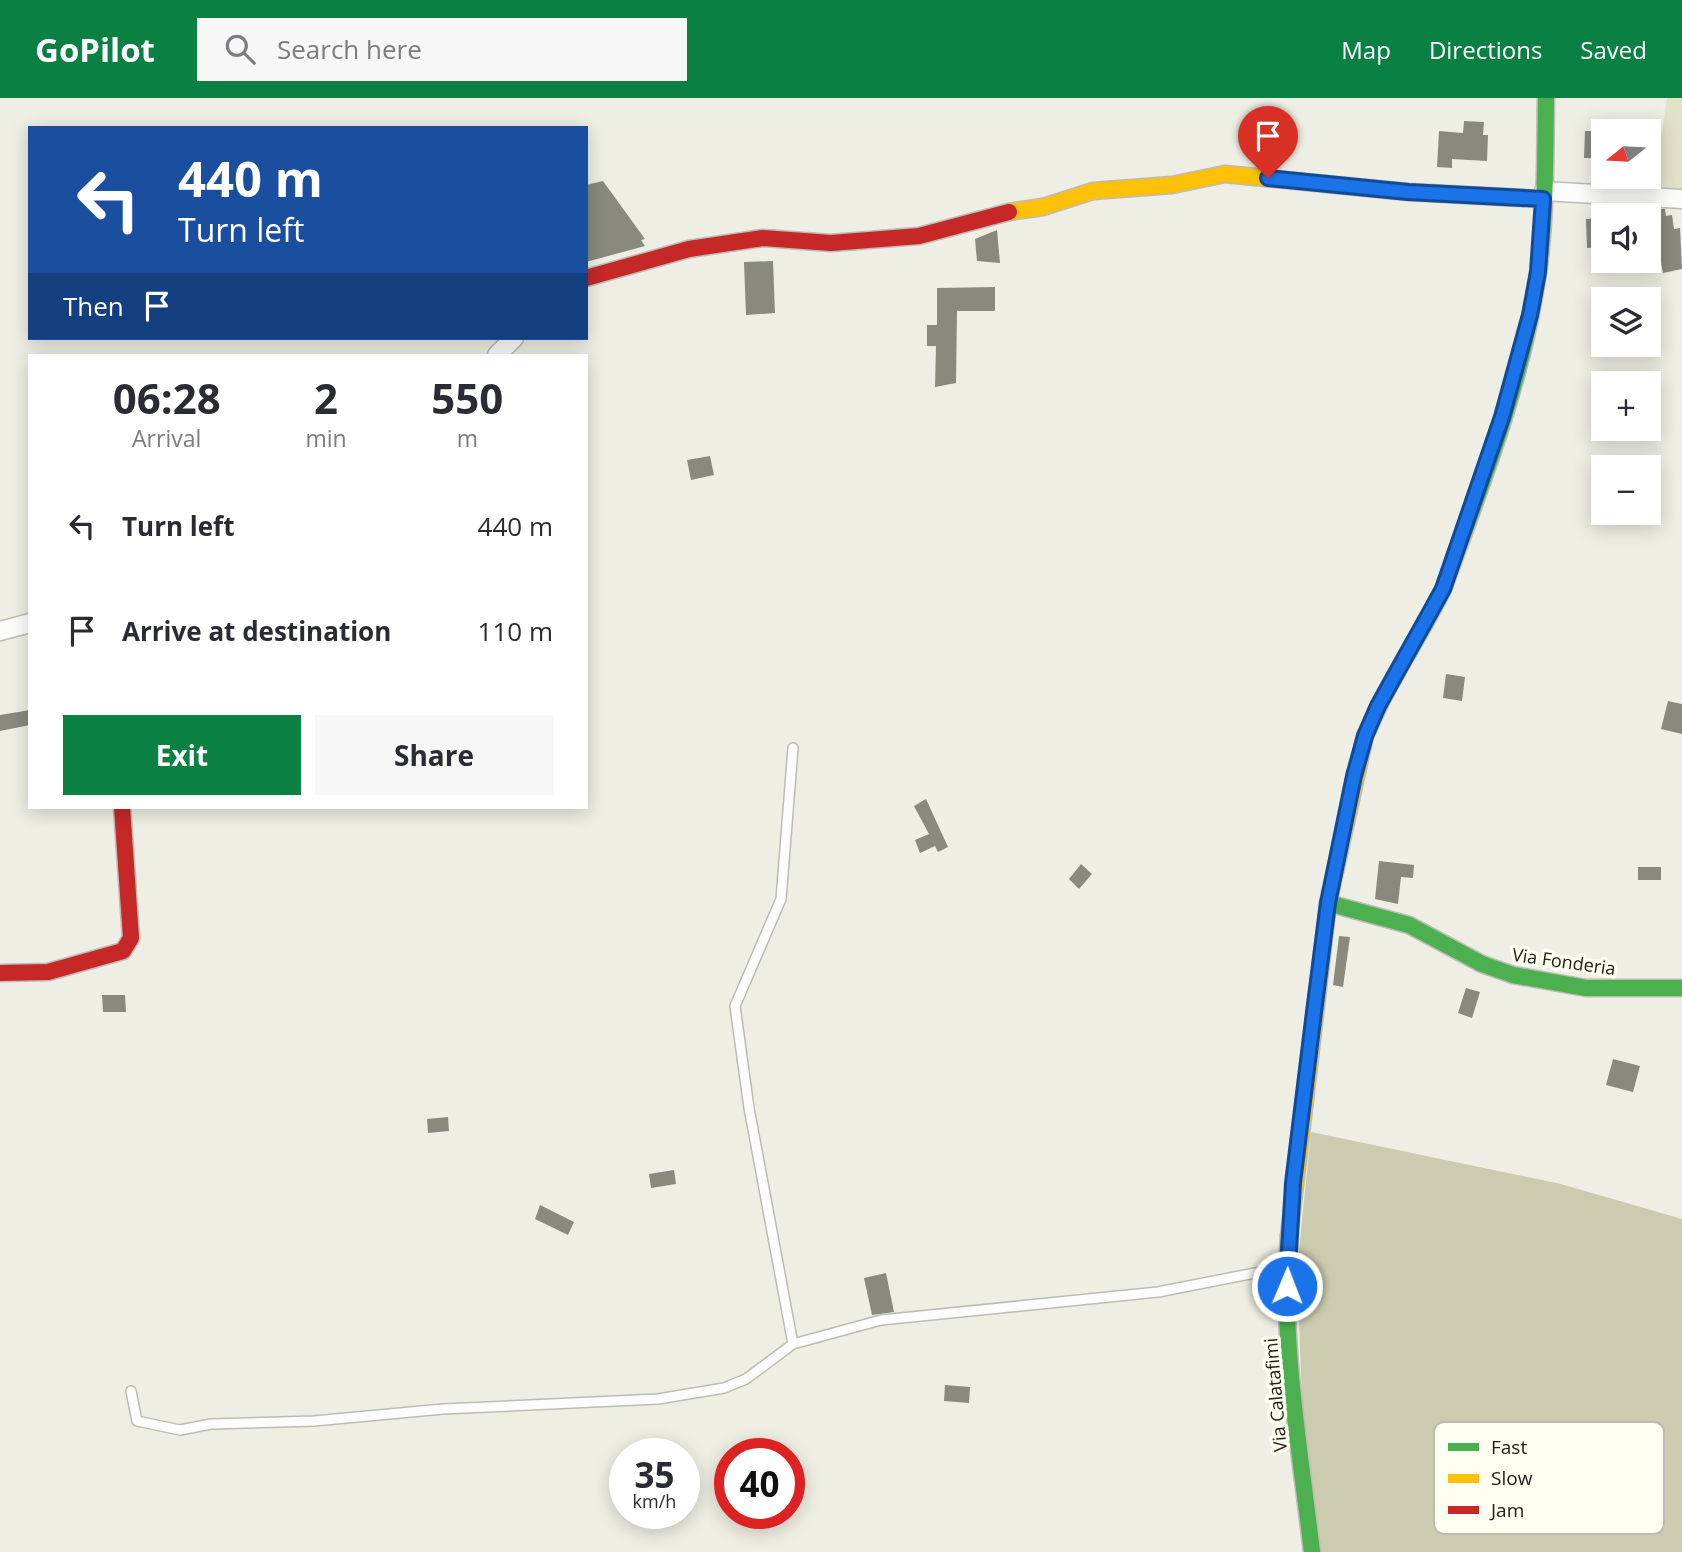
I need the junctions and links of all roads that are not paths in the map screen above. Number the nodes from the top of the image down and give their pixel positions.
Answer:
1 (1546, 98) edge
2 (1544, 195) junction
3 (1682, 199) edge
4 (588, 277) edge
5 (511, 340) edge
6 (498, 354) edge
7 (28, 624) edge
8 (0, 631) edge
9 (793, 748) dead end
10 (122, 809) edge
11 (1328, 903) junction
12 (0, 973) edge
13 (1682, 988) edge
14 (1286, 1266) junction
15 (793, 1344) junction
16 (131, 1391) dead end
17 (1312, 1552) edge

1 - 2 street, Via Calatafimi
2 - 3 street
2 - 4 street
2 - 11 street, Via Calatafimi
5 - 6 street
7 - 8 street
9 - 15 lane
10 - 12 street
11 - 13 street, Via Fonderia
11 - 14 street, Via Calatafimi
14 - 15 lane
14 - 17 street, Via Calatafimi
15 - 16 lane

